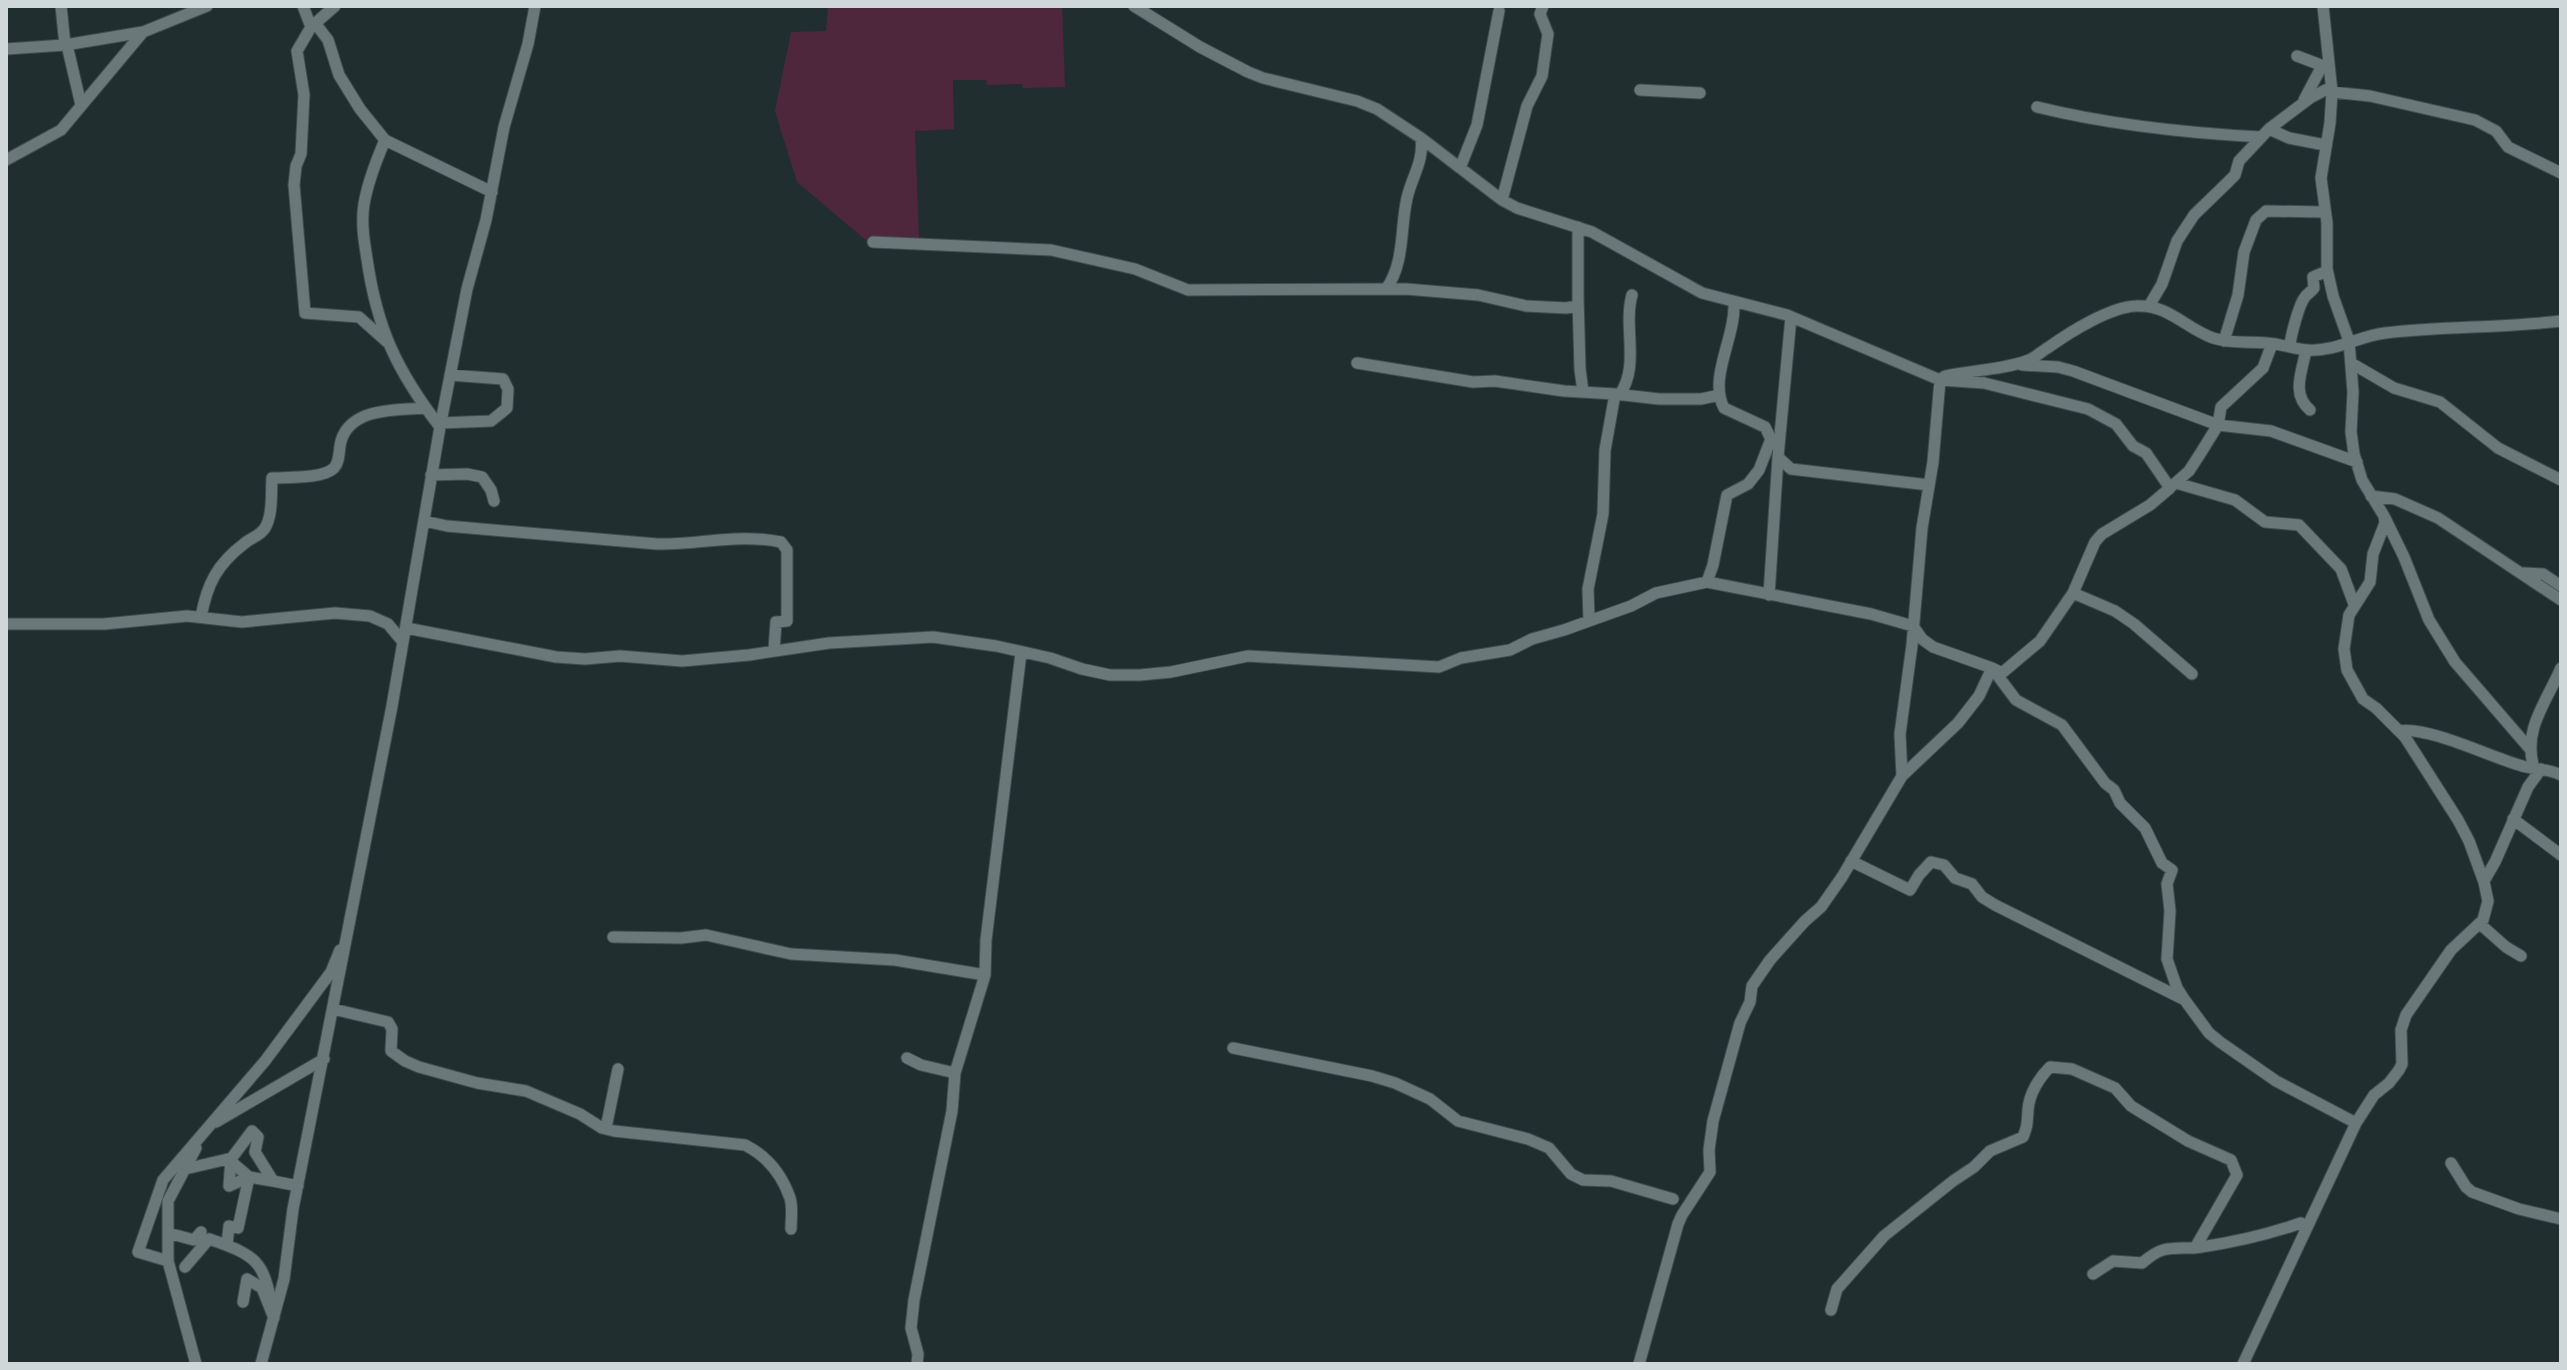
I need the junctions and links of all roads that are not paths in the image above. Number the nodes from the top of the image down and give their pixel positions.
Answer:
1 (61, 6) edge
2 (207, 6) edge
3 (303, 6) edge
4 (335, 6) edge
5 (535, 6) edge
6 (1134, 6) edge
7 (1543, 6) edge
8 (2323, 6) edge
9 (1499, 11) dead end
10 (313, 25) junction
11 (143, 32) junction
12 (66, 45) junction
13 (6, 49) edge
14 (2297, 56) dead end
15 (2326, 67) junction
16 (2331, 89) junction
17 (1640, 90) dead end
18 (1700, 93) dead end
19 (81, 105) junction
20 (2301, 105) junction
21 (2037, 107) dead end
22 (2265, 133) junction
23 (1421, 138) junction
24 (385, 140) junction
25 (2325, 145) junction
26 (6, 160) edge
27 (1460, 168) junction
28 (2561, 173) edge
29 (492, 192) junction
30 (1502, 200) junction
31 (2322, 212) dead end
32 (1578, 227) junction
33 (873, 242) dead end
34 (2327, 271) junction
35 (1386, 289) junction
36 (1632, 295) dead end
37 (1734, 302) junction
38 (1578, 306) junction
39 (2149, 306) junction
40 (1791, 317) junction
41 (2561, 321) edge
42 (2224, 341) junction
43 (2349, 341) junction
44 (387, 342) junction
45 (2272, 344) junction
46 (2290, 347) junction
47 (2306, 350) junction
48 (1357, 363) dead end
49 (2351, 363) junction
50 (2013, 365) junction
51 (450, 375) junction
52 (1940, 380) junction
53 (1583, 392) junction
54 (1618, 394) junction
55 (1720, 395) junction
56 (426, 408) junction
57 (2310, 410) dead end
58 (440, 425) junction
59 (2218, 425) junction
60 (1778, 457) junction
61 (2357, 462) junction
62 (431, 475) junction
63 (2561, 480) edge
64 (1929, 485) junction
65 (2173, 485) junction
66 (2371, 496) junction
67 (494, 501) dead end
68 (2384, 516) junction
69 (424, 521) junction
70 (2524, 573) junction
71 (1707, 582) junction
72 (2561, 586) edge
73 (2073, 593) junction
74 (1769, 595) junction
75 (2561, 600) edge
76 (2354, 604) junction
77 (201, 617) junction
78 (1589, 620) junction
79 (6, 624) edge
80 (1913, 626) junction
81 (406, 628) junction
82 (403, 642) junction
83 (774, 650) junction
84 (1021, 653) junction
85 (1992, 668) junction
86 (2561, 668) edge
87 (2192, 674) dead end
88 (2561, 691) edge
89 (2547, 695) junction
90 (2399, 731) junction
91 (2530, 749) junction
92 (2537, 769) junction
93 (2561, 775) edge
94 (1902, 776) junction
95 (2513, 819) junction
96 (2561, 855) edge
97 (1851, 861) junction
98 (2484, 881) junction
99 (2480, 924) junction
100 (349, 931) junction
101 (613, 937) dead end
102 (2521, 956) dead end
103 (985, 975) junction
104 (2184, 999) junction
105 (333, 1009) junction
106 (1233, 1048) dead end
107 (907, 1058) dead end
108 (324, 1059) junction
109 (618, 1069) dead end
110 (955, 1073) junction
111 (2356, 1123) junction
112 (207, 1127) junction
113 (606, 1128) junction
114 (231, 1162) junction
115 (2451, 1163) dead end
116 (185, 1169) junction
117 (249, 1177) junction
118 (273, 1181) junction
119 (298, 1186) junction
120 (1673, 1199) dead end
121 (168, 1201) junction
122 (2561, 1219) edge
123 (2301, 1223) dead end
124 (791, 1229) dead end
125 (201, 1232) dead end
126 (168, 1233) junction
127 (227, 1245) junction
128 (2195, 1248) junction
129 (138, 1252) junction
130 (168, 1261) junction
131 (185, 1267) dead end
132 (2093, 1274) dead end
133 (243, 1302) dead end
134 (1831, 1310) dead end
135 (274, 1318) junction
136 (196, 1364) edge
137 (261, 1364) edge
138 (917, 1364) edge
139 (1639, 1364) edge
140 (2243, 1364) edge

1 - 12 street
2 - 11 street
3 - 10 street
4 - 10 street
5 - 29 street
6 - 23 street
7 - 30 street
8 - 15 street
9 - 27 street
10 - 24 street
10 - 44 street
11 - 12 street
11 - 19 street
12 - 13 street
12 - 19 street
14 - 15 street
15 - 16 street
15 - 20 street
16 - 20 street
16 - 25 street
16 - 28 street
17 - 18 street
19 - 26 street
20 - 22 street
21 - 22 street
22 - 25 street
22 - 39 street
23 - 27 street
23 - 35 street
24 - 29 street
24 - 44 street
25 - 34 street
27 - 30 street
29 - 51 street
30 - 32 street
31 - 42 street
32 - 37 street
32 - 38 street
33 - 35 street
34 - 43 street
34 - 46 street
35 - 38 street
36 - 54 street
37 - 40 street
37 - 55 street
38 - 53 street
39 - 42 street
39 - 50 street
40 - 52 street
40 - 60 street
41 - 43 street
42 - 45 street
43 - 47 street
43 - 49 street
44 - 56 street
45 - 46 street
45 - 59 street
46 - 47 street
47 - 57 street
48 - 53 street
49 - 61 street
49 - 63 street
50 - 52 street
50 - 59 street
51 - 58 street
51 - 58 street
52 - 64 street
52 - 65 street
53 - 54 street
54 - 55 street
54 - 78 street
55 - 71 street
56 - 58 street
56 - 77 street
58 - 62 street
59 - 61 street
59 - 65 street
60 - 64 street
60 - 74 street
61 - 66 street
62 - 67 street
62 - 69 street
64 - 80 street
65 - 73 street
65 - 76 street
66 - 68 street
66 - 70 street
68 - 76 street
68 - 91 street
69 - 81 street
69 - 83 street
70 - 72 street
70 - 75 street
71 - 74 street
71 - 78 street
73 - 85 street
73 - 87 street
74 - 80 street
76 - 90 street
77 - 79 street
77 - 82 street
78 - 84 street
80 - 85 street
80 - 94 street
81 - 82 street
81 - 83 street
82 - 100 street
83 - 84 street
84 - 103 street
85 - 94 street
85 - 104 street
86 - 89 street
88 - 89 street
89 - 91 street
90 - 92 street
90 - 98 street
91 - 92 street
92 - 93 street
92 - 95 street
94 - 97 street
95 - 96 street
95 - 98 street
97 - 104 street
97 - 139 street
98 - 99 street
99 - 102 street
99 - 111 street
100 - 105 street
100 - 112 street
101 - 103 street
103 - 110 street
104 - 111 street
105 - 108 street
105 - 113 street
106 - 120 street
107 - 110 street
108 - 112 street
108 - 119 street
109 - 113 street
110 - 138 street
111 - 140 street
112 - 116 street
112 - 129 street
113 - 124 street
114 - 116 street
114 - 117 street
114 - 117 street
114 - 118 street
115 - 122 street
116 - 121 street
117 - 118 street
117 - 127 street
118 - 119 street
119 - 135 street
121 - 126 street
121 - 129 street
123 - 128 street
125 - 126 street
126 - 130 street
127 - 131 street
127 - 135 street
128 - 132 street
128 - 134 street
129 - 130 street
130 - 136 street
133 - 135 street
135 - 137 street

